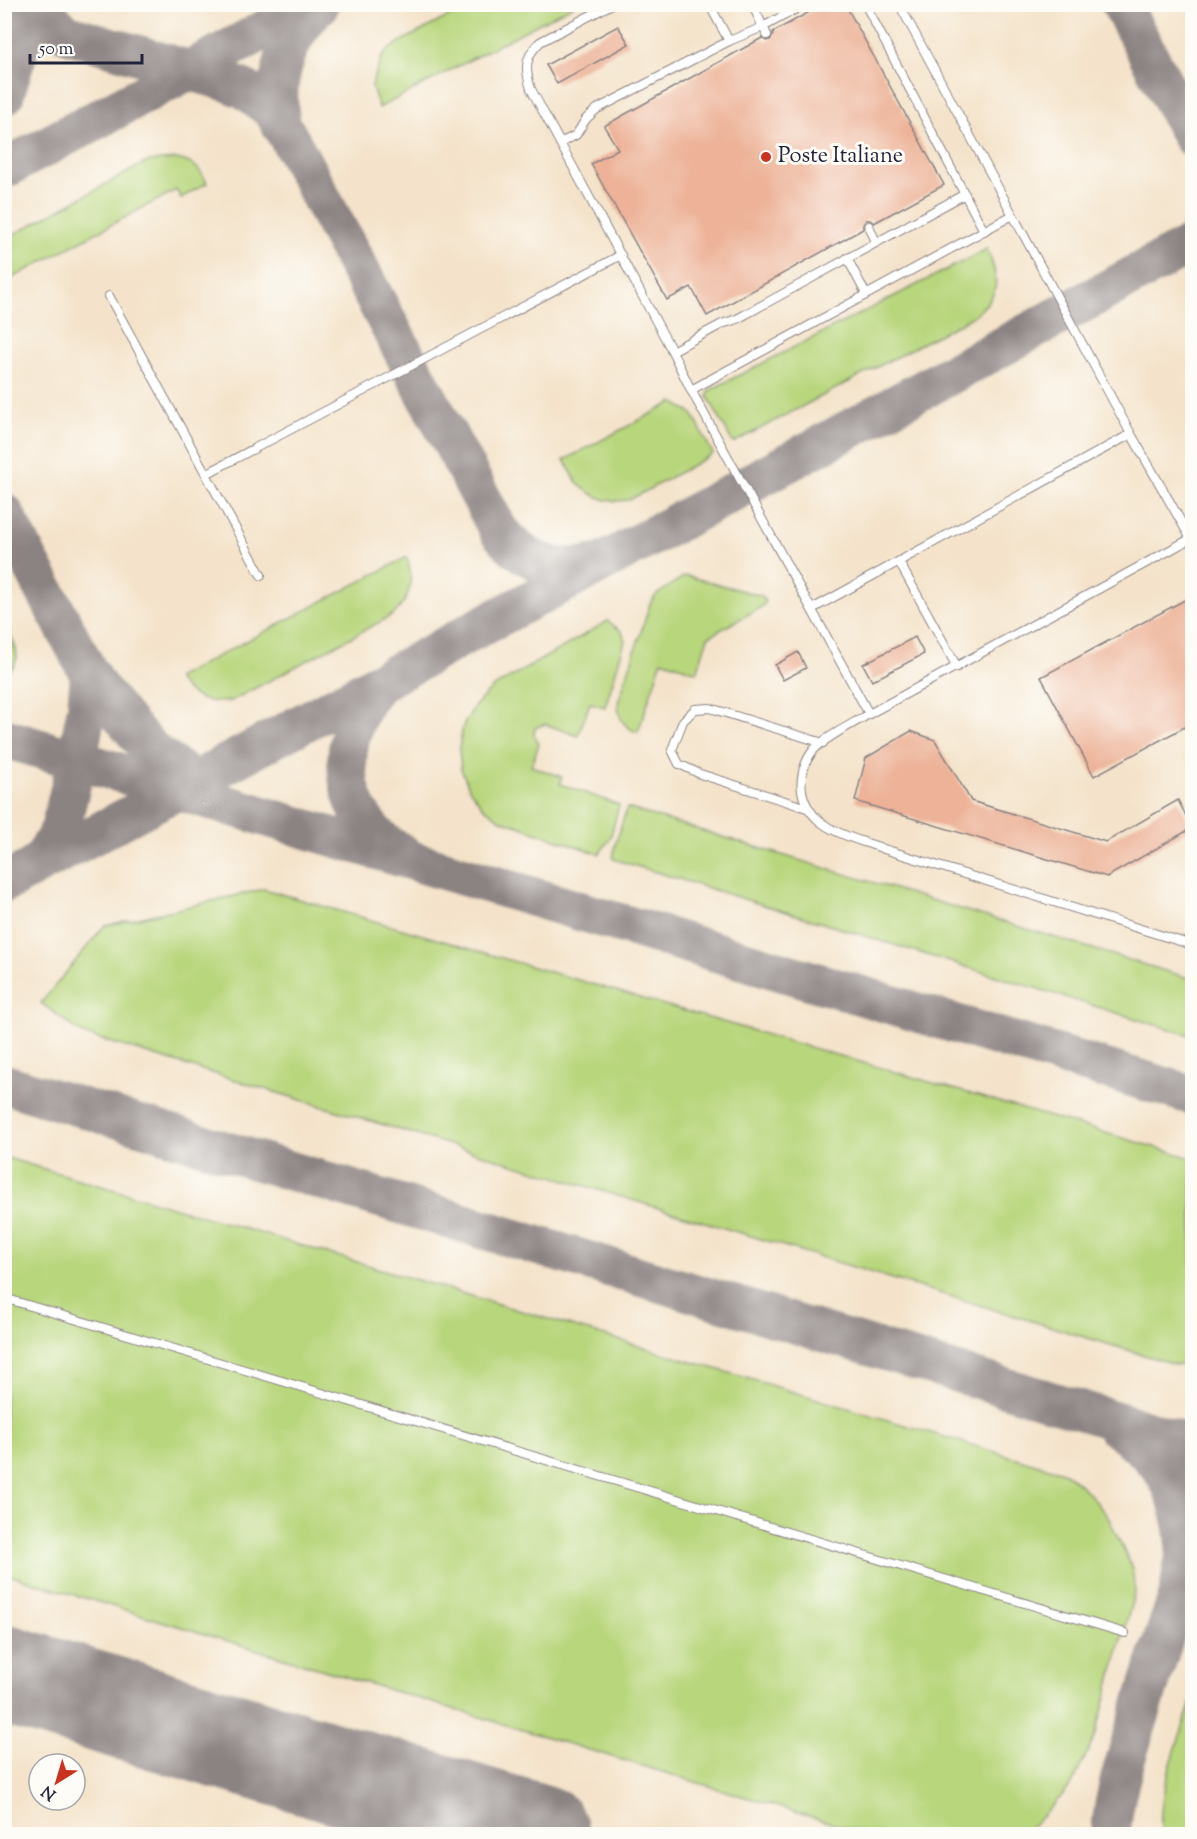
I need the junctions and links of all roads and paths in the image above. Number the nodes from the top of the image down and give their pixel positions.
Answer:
1 (612, 4) edge
2 (709, 4) edge
3 (752, 4) edge
4 (805, 4) edge
5 (865, 4) edge
6 (899, 4) edge
7 (765, 31) junction
8 (729, 41) junction
9 (560, 143) junction
10 (965, 194) junction
11 (1011, 216) junction
12 (868, 226) dead end
13 (984, 231) junction
14 (876, 242) junction
15 (621, 255) junction
16 (847, 258) junction
17 (866, 294) junction
18 (109, 296) dead end
19 (672, 351) junction
20 (691, 390) junction
21 (1131, 434) junction
22 (206, 474) junction
23 (1192, 539) edge
24 (899, 562) junction
25 (261, 575) dead end
26 (812, 609) junction
27 (957, 667) junction
28 (869, 714) junction
29 (823, 743) junction
30 (808, 808) junction
31 (1192, 945) edge
32 (4, 1298) edge
33 (1125, 1633) dead end

1 - 9 lane
2 - 8 lane
3 - 7 lane
4 - 7 lane
5 - 10 lane
6 - 11 lane
7 - 8 lane
8 - 9 lane
9 - 15 lane
10 - 13 lane
10 - 14 lane
11 - 13 lane
11 - 21 lane
12 - 14 lane
13 - 17 lane
14 - 16 lane
15 - 19 lane
15 - 22 lane
16 - 17 lane
16 - 19 lane
17 - 20 lane
18 - 22 lane
19 - 20 lane
20 - 26 lane
21 - 23 lane
21 - 24 lane
22 - 25 lane
23 - 27 lane
24 - 26 lane
24 - 27 lane
26 - 28 lane
27 - 28 lane
28 - 29 lane
29 - 30 lane
29 - 30 lane
30 - 31 lane
32 - 33 lane

